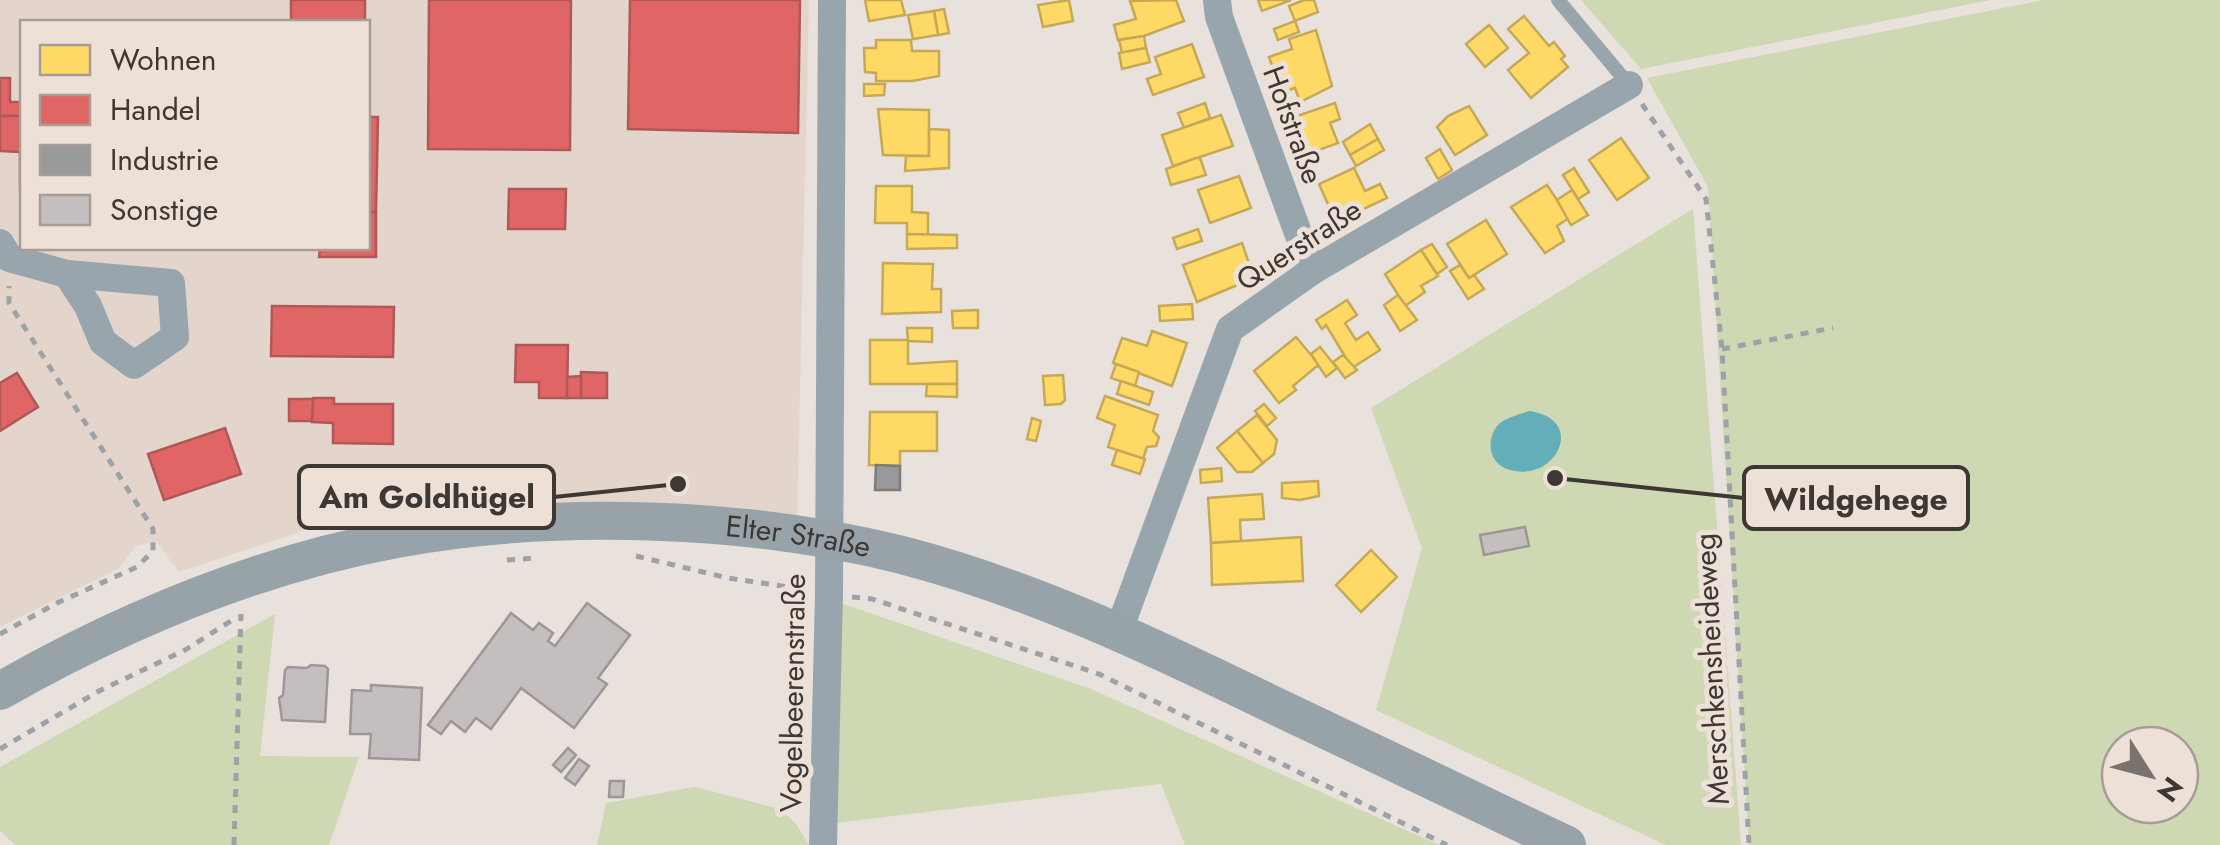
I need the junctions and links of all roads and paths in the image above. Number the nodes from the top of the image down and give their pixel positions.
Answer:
1 (832, 0) edge
2 (1217, 0) edge
3 (1558, 0) edge
4 (1629, 85) junction
5 (5, 251) edge
6 (1312, 271) junction
7 (67, 274) dead end
8 (1833, 328) dead end
9 (1722, 349) junction
10 (827, 542) junction
11 (628, 554) dead end
12 (541, 558) dead end
13 (506, 560) dead end
14 (829, 594) junction
15 (1119, 630) junction
16 (0, 634) edge
17 (0, 691) edge
18 (0, 748) edge
19 (234, 845) edge
20 (823, 845) edge
21 (1448, 845) edge
22 (1567, 845) edge
23 (1750, 845) edge

1 - 10 street, Vogelbeerenstraße
2 - 6 street, Hofstraße
3 - 4 lane
4 - 6 street, Querstraße
4 - 9 path, Merschkensheideweg
5 - 7 street
5 - 16 path
6 - 15 street, Querstraße
8 - 9 path
9 - 23 path, Merschkensheideweg
10 - 14 street, Vogelbeerenstraße
10 - 15 main road, Elter Straße
10 - 17 main road, Elter Straße
11 - 14 path
12 - 13 path
14 - 20 street, Vogelbeerenstraße
14 - 21 path
15 - 22 main road, Elter Straße
18 - 19 path

